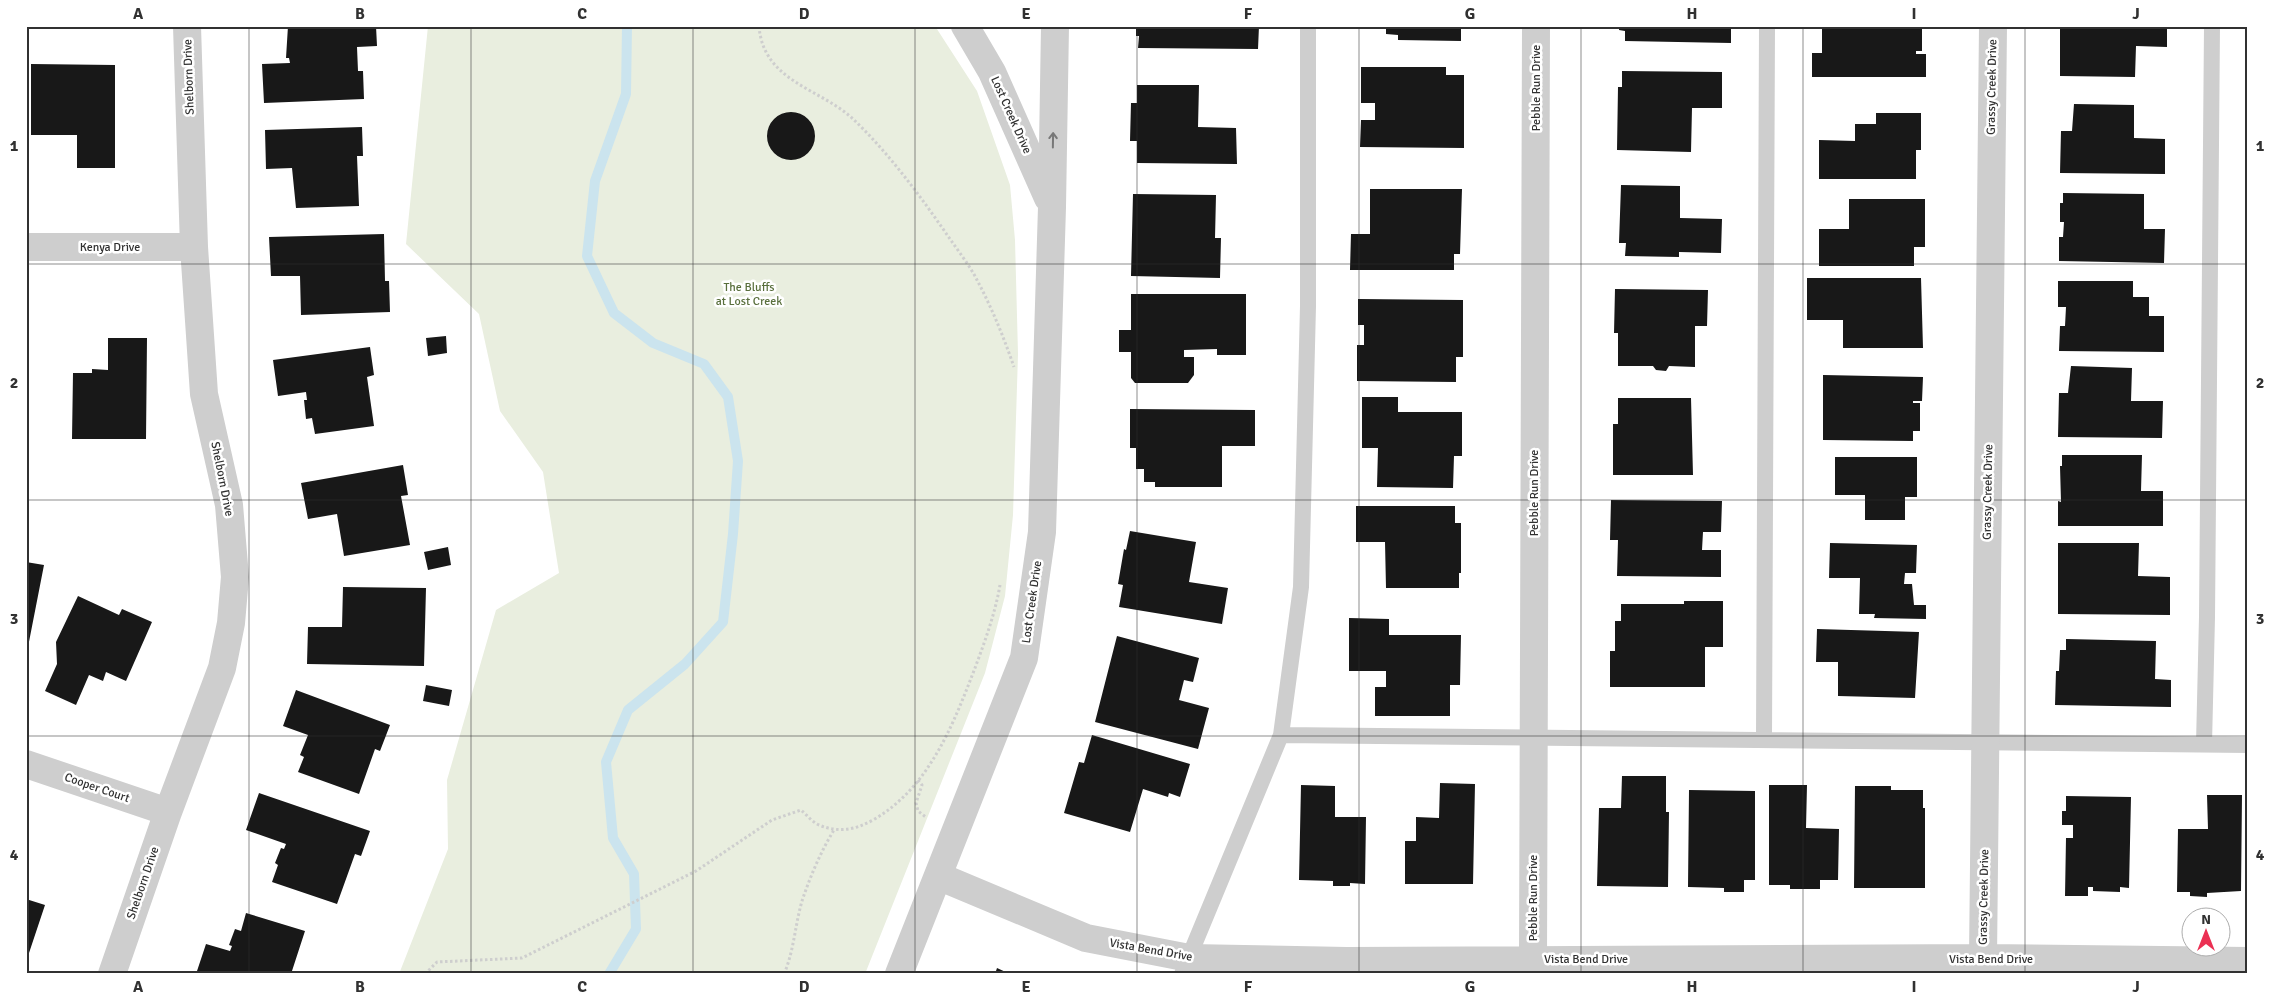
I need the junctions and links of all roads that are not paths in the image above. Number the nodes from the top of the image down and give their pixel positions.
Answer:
1 (187, 26) edge
2 (965, 26) edge
3 (1055, 26) edge
4 (1308, 26) edge
5 (1536, 26) edge
6 (1767, 26) edge
7 (1993, 26) edge
8 (2212, 26) edge
9 (1052, 207) junction
10 (26, 247) edge
11 (194, 247) junction
12 (1281, 735) junction
13 (1533, 738) junction
14 (1764, 740) junction
15 (1985, 742) junction
16 (2204, 744) junction
17 (2248, 745) edge
18 (26, 764) edge
19 (168, 812) junction
20 (938, 876) junction
21 (1983, 958) junction
22 (1533, 960) junction
23 (2248, 961) edge
24 (1185, 966) edge
25 (112, 974) edge
26 (899, 974) edge

1 - 11 street, Shelborn Drive
2 - 9 street, Lost Creek Drive
9 -> 3 street, Lost Creek Drive
4 - 12 lane
5 - 13 street, Pebble Run Drive
6 - 14 lane
7 - 15 street, Grassy Creek Drive
8 - 16 lane
9 - 20 street, Lost Creek Drive
10 - 11 street, Kenya Drive
11 - 19 street, Shelborn Drive
12 - 13 lane
12 - 24 lane
13 - 14 lane
13 - 22 street, Pebble Run Drive
14 - 15 lane
15 - 16 lane
15 - 21 street, Grassy Creek Drive
16 - 17 lane
18 - 19 street, Cooper Court
19 - 25 street, Shelborn Drive
20 - 24 street, Vista Bend Drive
20 - 26 street, Lost Creek Drive
21 - 22 street, Vista Bend Drive
21 - 23 street, Vista Bend Drive
22 - 24 street, Vista Bend Drive

